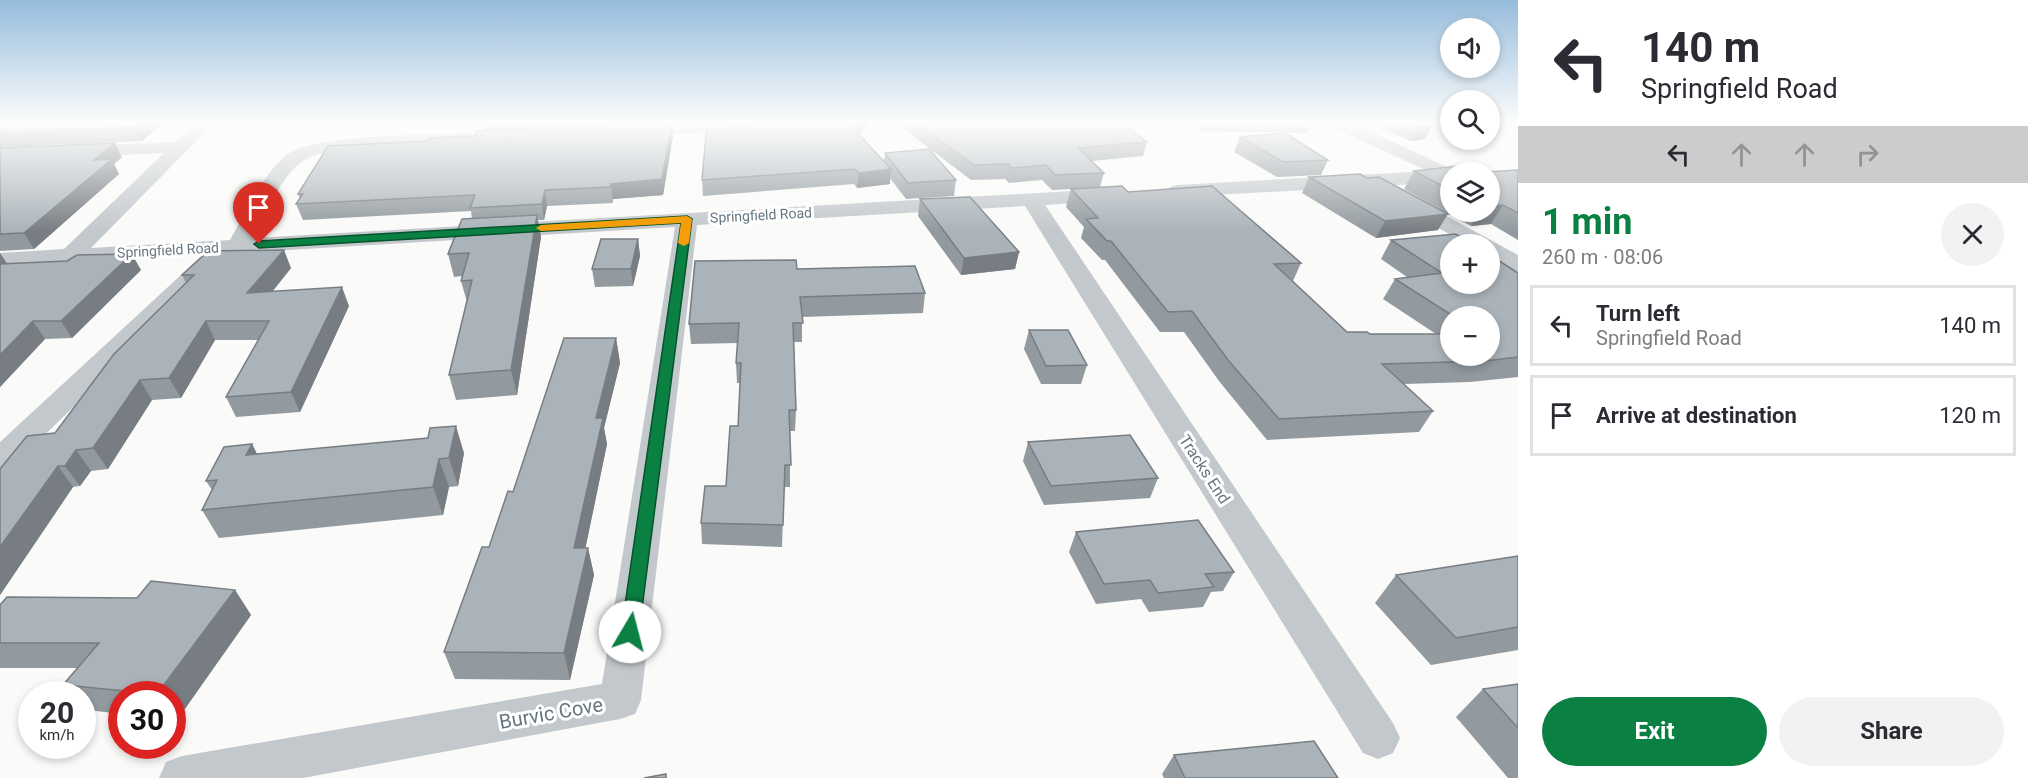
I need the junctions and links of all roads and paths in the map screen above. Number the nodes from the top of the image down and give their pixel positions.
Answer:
1 (169, 159) edge
2 (292, 159) edge
3 (1415, 159) edge
4 (1440, 171) edge
5 (1440, 176) edge
6 (1368, 180) junction
7 (1152, 193) edge
8 (1129, 194) edge
9 (1032, 200) junction
10 (687, 219) junction
11 (1464, 234) edge
12 (231, 246) junction
13 (1500, 255) edge
14 (70, 256) junction
15 (0, 260) edge
16 (1518, 265) edge
17 (0, 460) edge
18 (1378, 738) dead end
19 (182, 778) edge

1 - 14 street
2 - 12 street
3 - 4 street
5 - 6 street
6 - 7 street
6 - 11 street
8 - 9 street, Springfield Road
9 - 10 street, Springfield Road
9 - 18 street, Tracks End
10 - 12 street, Springfield Road
10 - 19 street, Burvic Cove
12 - 14 street, Springfield Road
12 - 17 street
13 - 16 street
14 - 15 street, Springfield Road

